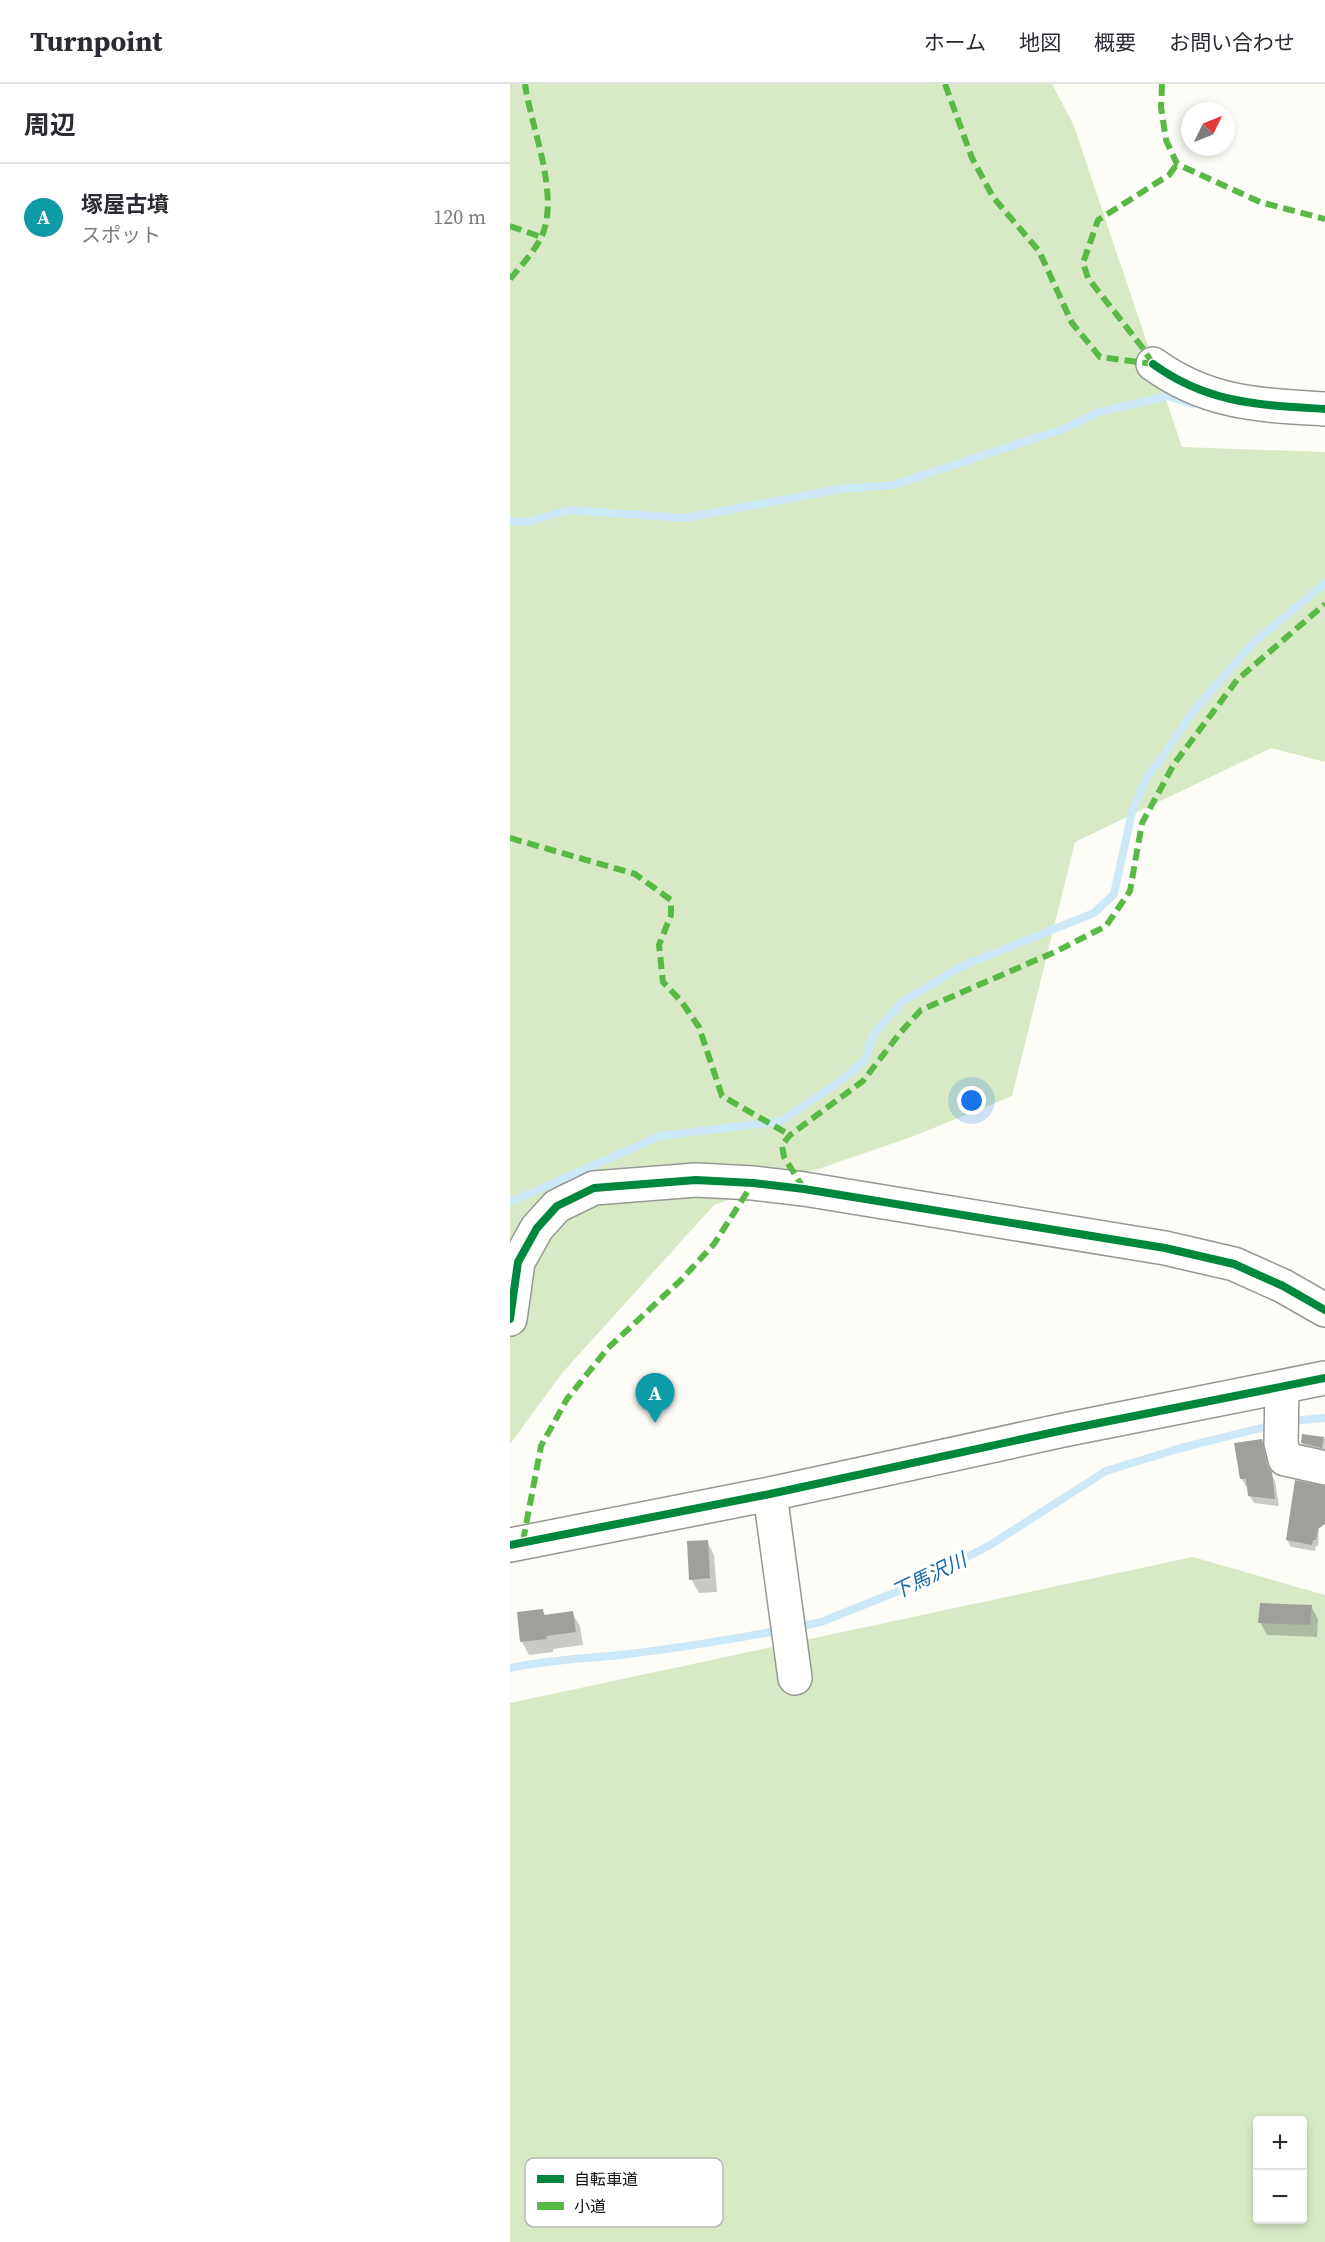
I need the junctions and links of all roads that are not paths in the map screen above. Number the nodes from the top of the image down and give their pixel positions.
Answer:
1 (1153, 364) dead end
2 (1325, 409) edge
3 (1325, 1310) edge
4 (510, 1319) edge
5 (1325, 1378) edge
6 (1282, 1396) junction
7 (1325, 1468) edge
8 (770, 1494) junction
9 (510, 1545) edge
10 (795, 1678) dead end

1 - 2 street
3 - 4 street
5 - 6 street
6 - 7 street
6 - 8 street
8 - 9 street
8 - 10 street

